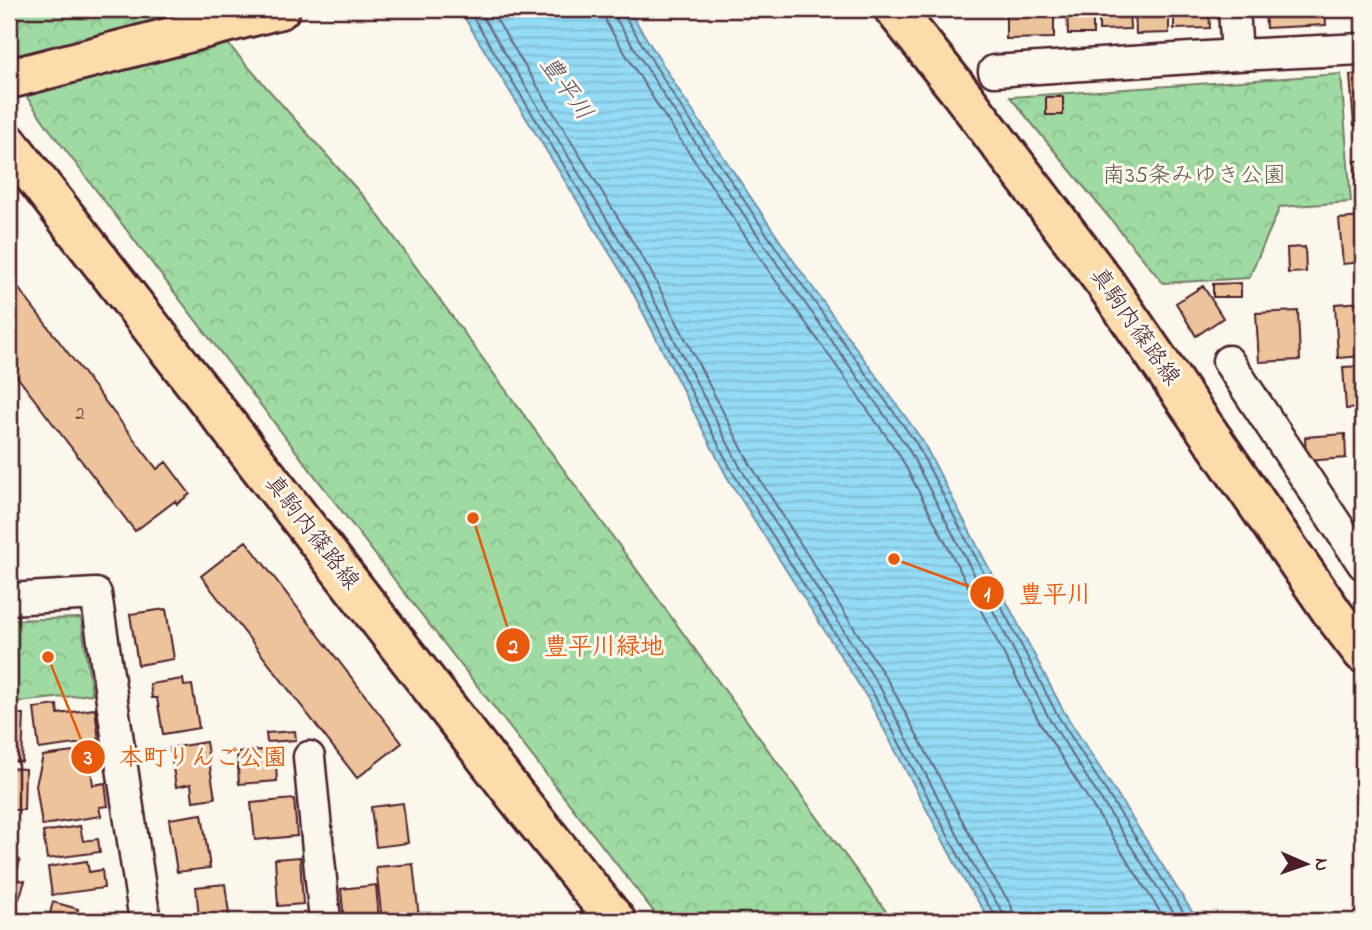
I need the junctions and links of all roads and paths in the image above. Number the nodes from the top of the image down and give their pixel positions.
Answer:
1 (280, 9) edge
2 (894, 9) edge
3 (923, 9) edge
4 (1234, 9) edge
5 (1363, 48) edge
6 (1237, 55) junction
7 (994, 71) dead end
8 (11, 79) edge
9 (961, 93) junction
10 (9, 144) edge
11 (1228, 361) dead end
12 (1363, 565) edge
13 (9, 598) edge
14 (1363, 653) edge
15 (309, 757) dead end
16 (145, 921) edge
17 (324, 921) edge
18 (616, 921) edge

1 - 8 main road
2 - 9 main road, 真駒内篠路線
3 - 9 main road
4 - 6 street
5 - 6 street
6 - 7 street
9 - 14 main road, 真駒内篠路線
10 - 18 main road, 真駒内篠路線
11 - 12 street
13 - 16 street
15 - 17 street

